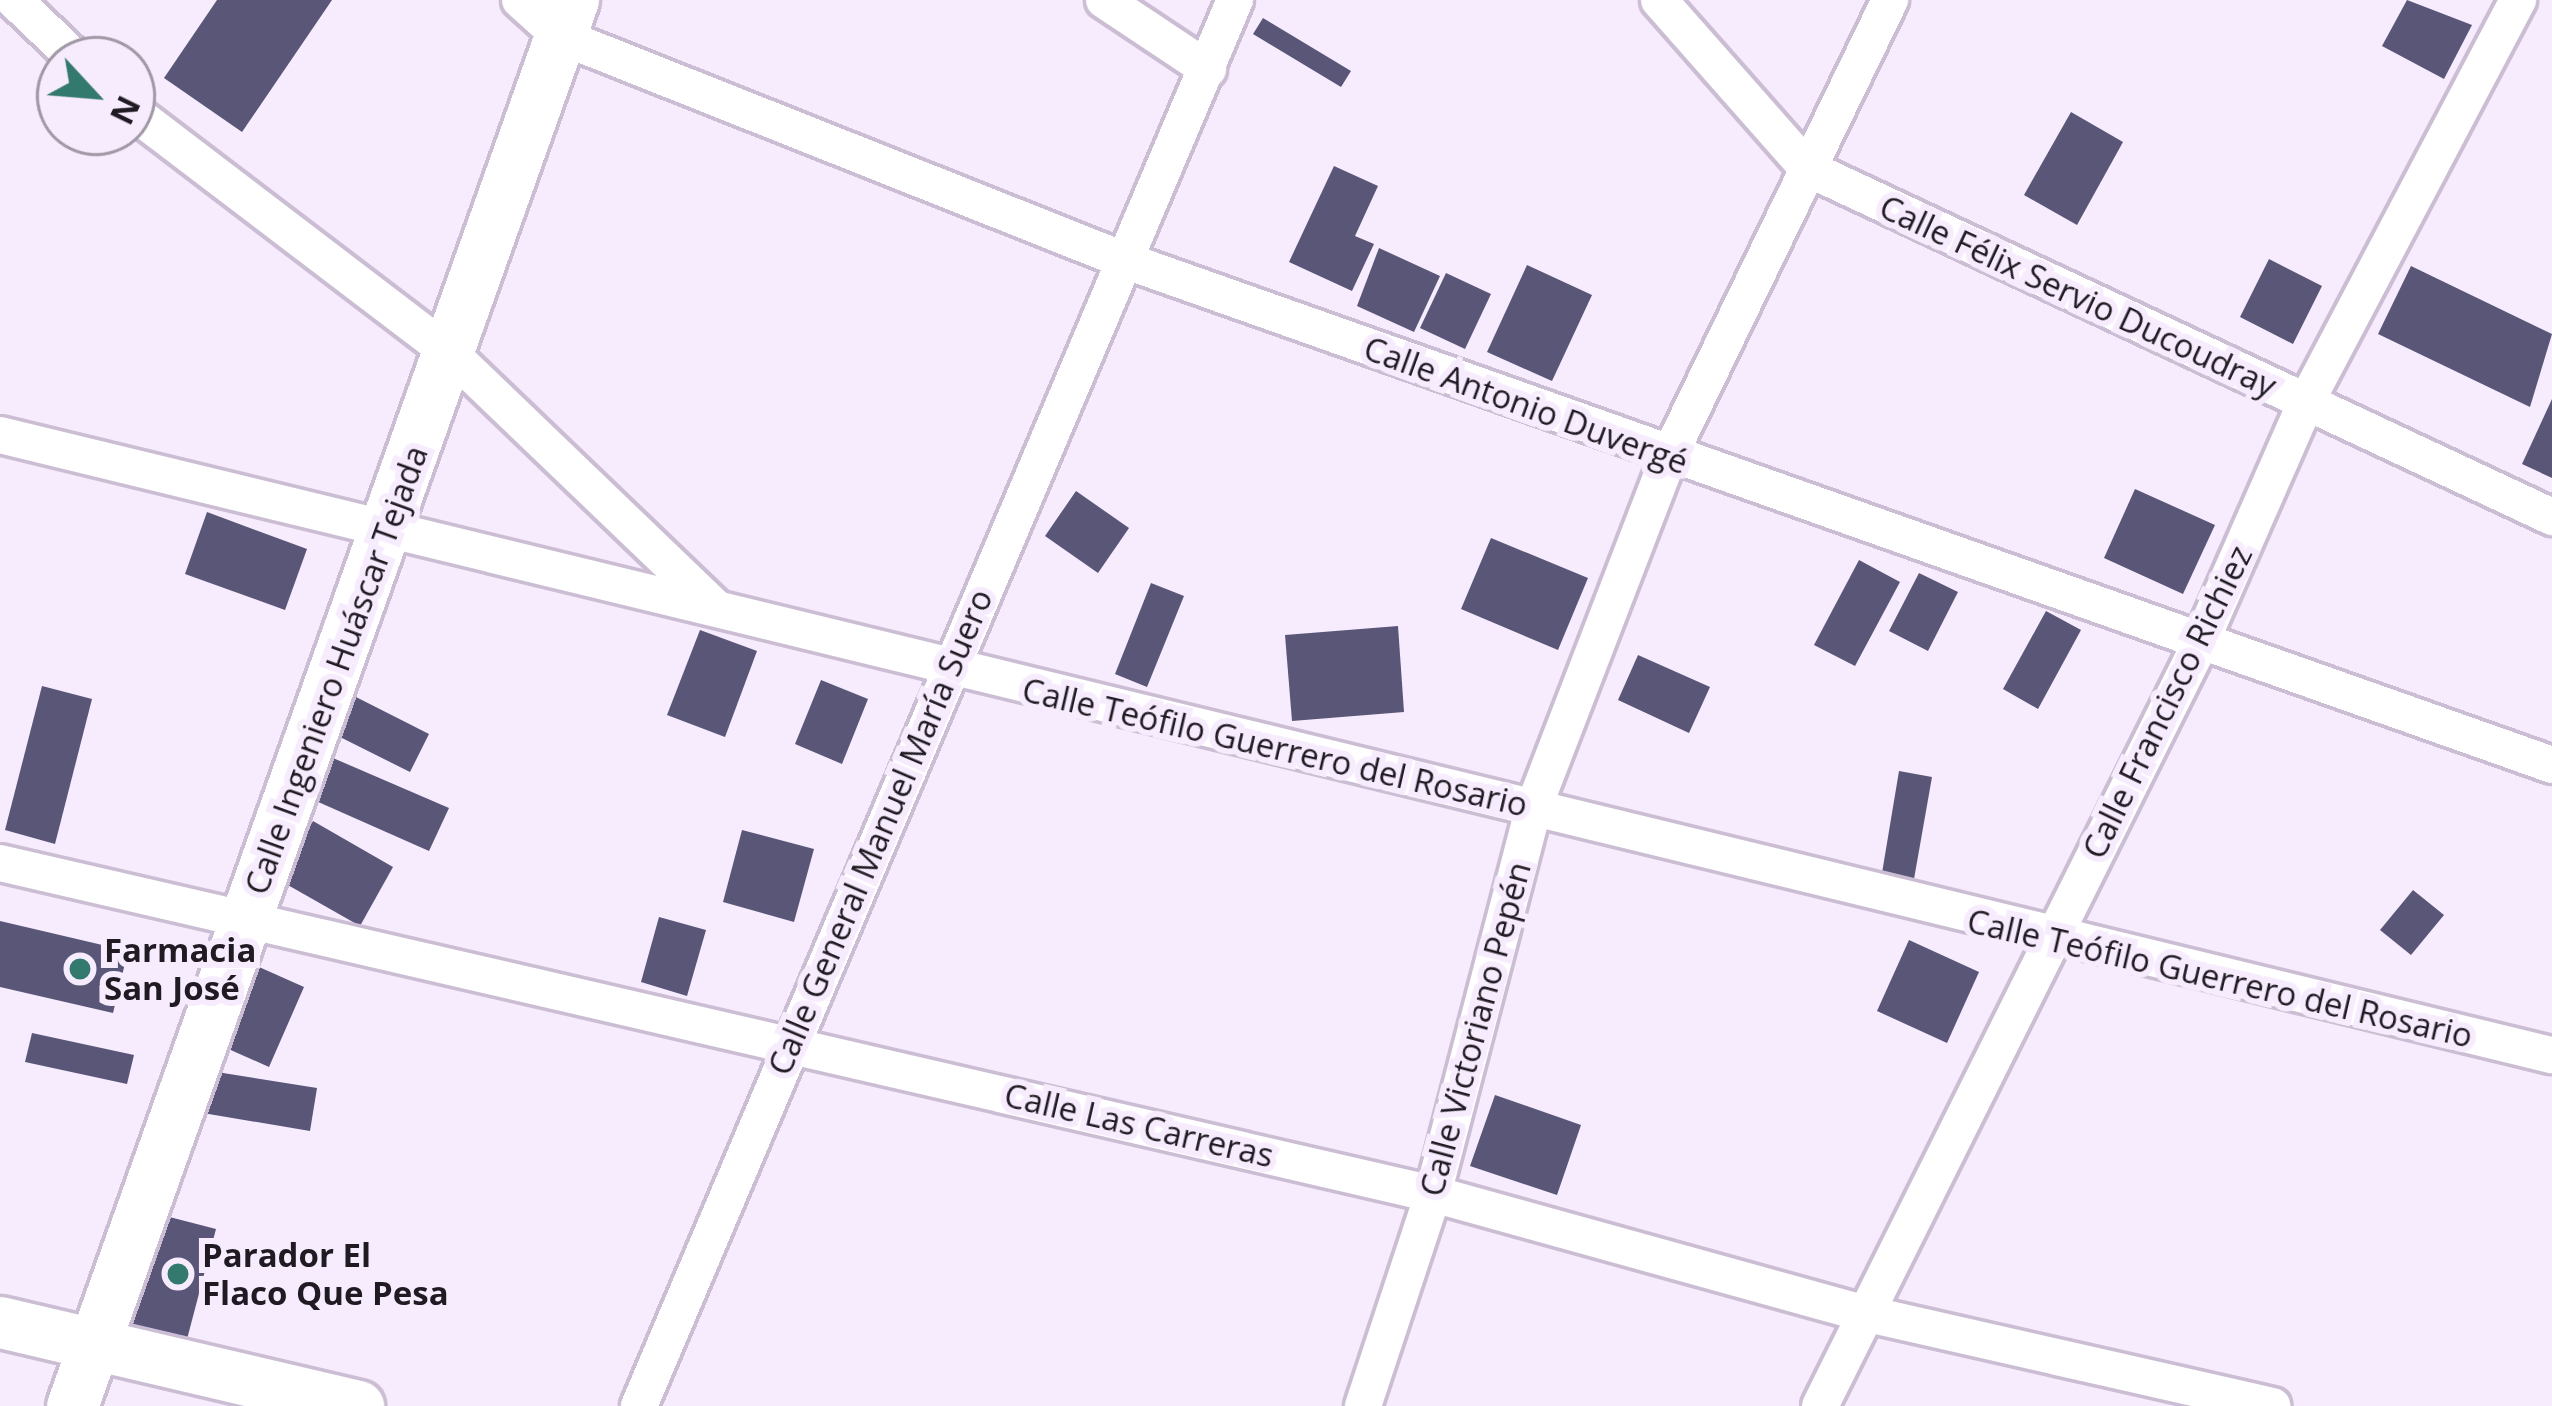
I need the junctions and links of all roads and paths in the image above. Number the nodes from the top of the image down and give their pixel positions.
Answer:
1 (14, 0) edge
2 (520, 0) edge
3 (1104, 0) edge
4 (1235, 0) edge
5 (1659, 0) edge
6 (1890, 0) edge
7 (2518, 0) edge
8 (567, 18) edge
9 (52, 36) edge
10 (1208, 69) junction
11 (156, 130) edge
12 (1807, 168) junction
13 (1121, 259) junction
14 (451, 353) junction
15 (2305, 404) junction
16 (0, 435) edge
17 (1669, 456) junction
18 (2552, 517) edge
19 (389, 527) junction
20 (719, 611) junction
21 (2199, 646) junction
22 (947, 669) junction
23 (2552, 765) edge
24 (1533, 809) junction
25 (0, 863) edge
26 (246, 917) junction
27 (2049, 940) junction
28 (793, 1044) junction
29 (2552, 1055) edge
30 (1432, 1195) junction
31 (1859, 1312) junction
32 (0, 1322) edge
33 (94, 1342) junction
34 (72, 1406) edge
35 (358, 1406) edge
36 (639, 1406) edge
37 (1363, 1406) edge
38 (1820, 1406) edge
39 (2272, 1406) edge

1 - 9 street
2 - 8 street, Calle Antonio Duvergé
3 - 10 street
4 - 10 street, Calle General Manuel María Suero
5 - 12 street, Calle Félix Servio Ducoudray
6 - 12 street, Calle Victoriano Pepén
7 - 15 street, Calle Francisco Richiez
8 - 13 street, Calle Antonio Duvergé
8 - 14 main road, Calle Ingeniero Huáscar Tejada
10 - 13 street, Calle General Manuel María Suero
11 - 14 street
12 - 15 street, Calle Félix Servio Ducoudray
12 - 17 street, Calle Victoriano Pepén
13 - 17 street, Calle Antonio Duvergé
13 - 22 street, Calle General Manuel María Suero
14 - 19 main road, Calle Ingeniero Huáscar Tejada
14 - 20 street
15 - 18 street, Calle Félix Servio Ducoudray
15 - 21 street, Calle Francisco Richiez
16 - 19 street, Calle Teófilo Guerrero del Rosario
17 - 21 street, Calle Antonio Duvergé
17 - 24 street, Calle Victoriano Pepén
19 - 20 street, Calle Teófilo Guerrero del Rosario
19 - 26 main road, Calle Ingeniero Huáscar Tejada
20 - 22 street, Calle Teófilo Guerrero del Rosario
21 - 23 street, Calle Antonio Duvergé
21 - 27 street, Calle Francisco Richiez
22 - 24 street, Calle Teófilo Guerrero del Rosario
22 - 28 street, Calle General Manuel María Suero
24 - 27 street, Calle Teófilo Guerrero del Rosario
24 - 30 street, Calle Victoriano Pepén
25 - 26 street, Calle Las Carreras
26 - 28 street, Calle Las Carreras
26 - 33 main road, Calle Ingeniero Huáscar Tejada
27 - 29 street, Calle Teófilo Guerrero del Rosario
27 - 31 street, Calle Francisco Richiez
28 - 30 street, Calle Las Carreras
28 - 36 street, Calle General Manuel María Suero
30 - 31 street, Calle Las Carreras
30 - 37 street, Calle Victoriano Pepén
31 - 38 street, Calle Francisco Richiez
31 - 39 street, Calle Las Carreras
32 - 33 main road
33 - 34 main road, Calle Ingeniero Huáscar Tejada
33 - 35 main road

